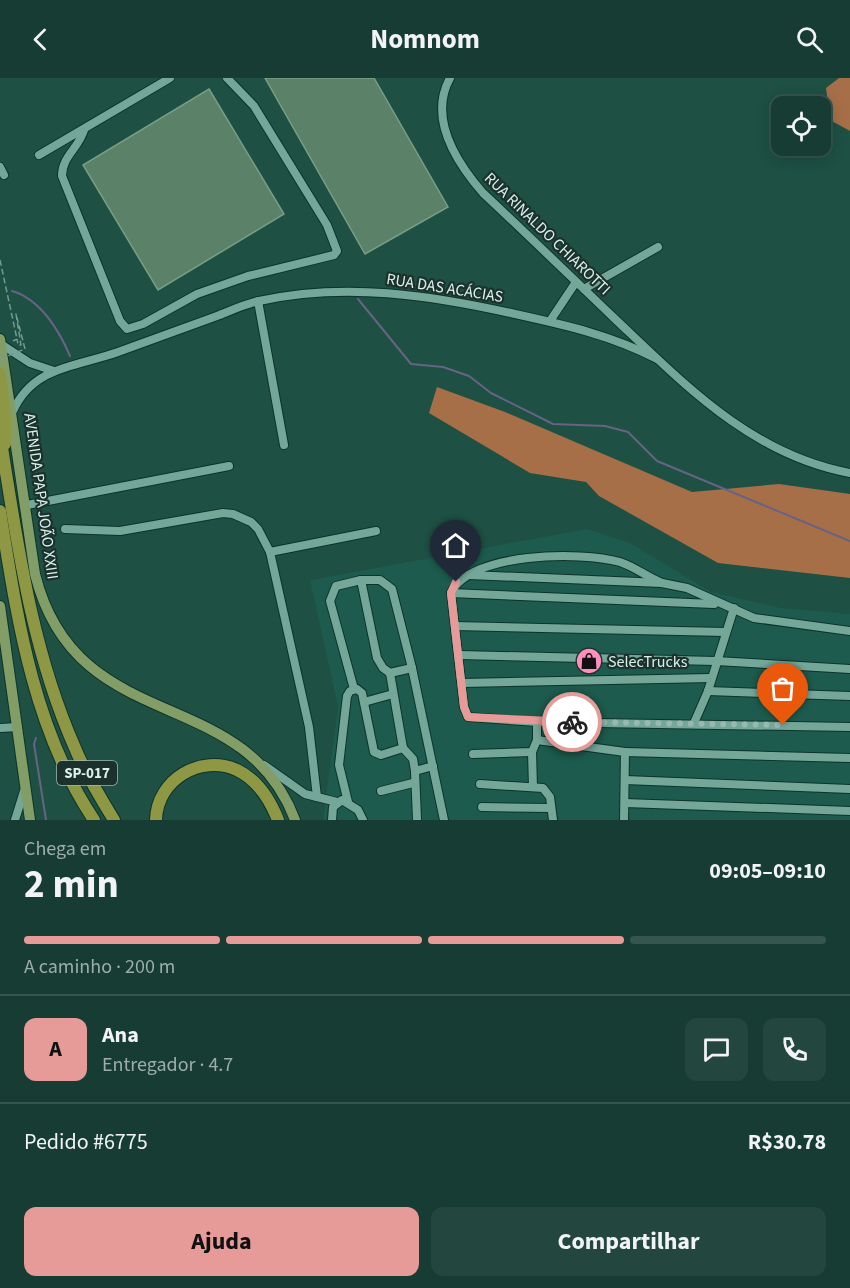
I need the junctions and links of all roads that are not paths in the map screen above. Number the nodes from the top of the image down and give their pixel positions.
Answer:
1 (170, 78) edge
2 (227, 78) edge
3 (450, 78) edge
4 (84, 130) junction
5 (39, 155) dead end
6 (658, 247) dead end
7 (576, 282) junction
8 (584, 289) junction
9 (258, 301) junction
10 (550, 321) junction
11 (0, 341) edge
12 (657, 358) junction
13 (54, 371) junction
14 (0, 374) edge
15 (13, 411) junction
16 (0, 435) edge
17 (284, 445) dead end
18 (4, 460) junction
19 (229, 466) dead end
20 (850, 473) edge
21 (27, 505) junction
22 (0, 511) edge
23 (65, 529) dead end
24 (376, 531) dead end
25 (270, 552) junction
26 (465, 575) junction
27 (361, 580) junction
28 (662, 583) junction
29 (451, 593) junction
30 (720, 604) junction
31 (0, 606) edge
32 (734, 608) junction
33 (455, 626) junction
34 (850, 631) edge
35 (725, 632) junction
36 (460, 655) junction
37 (716, 661) junction
38 (412, 668) junction
39 (850, 669) edge
40 (390, 674) junction
41 (711, 678) junction
42 (462, 683) junction
43 (354, 689) junction
44 (708, 691) junction
45 (393, 694) junction
46 (850, 696) edge
47 (364, 702) junction
48 (537, 722) junction
49 (694, 723) junction
50 (18, 727) junction
51 (850, 727) edge
52 (0, 728) edge
53 (537, 740) junction
54 (403, 748) junction
55 (532, 752) junction
56 (625, 752) junction
57 (473, 754) dead end
58 (850, 758) edge
59 (258, 761) junction
60 (433, 766) junction
61 (415, 771) junction
62 (625, 780) junction
63 (413, 783) junction
64 (480, 784) dead end
65 (533, 787) junction
66 (25, 788) junction
67 (850, 789) edge
68 (381, 791) dead end
69 (317, 797) junction
70 (348, 801) junction
71 (337, 802) junction
72 (625, 803) junction
73 (482, 807) dead end
74 (551, 808) junction
75 (850, 811) edge
76 (417, 819) edge
77 (15, 820) edge
78 (30, 820) edge
79 (94, 820) edge
80 (114, 820) edge
81 (156, 820) edge
82 (278, 820) edge
83 (295, 820) edge
84 (332, 820) edge
85 (363, 820) edge
86 (444, 820) edge
87 (553, 820) edge
88 (624, 820) edge

1 - 4 street
2 - 4 street
3 - 7 street, RUA RINALDO CHIAROTTI
4 - 5 street
6 - 8 street
7 - 8 street, RUA RINALDO CHIAROTTI
7 - 10 street
8 - 12 street, RUA RINALDO CHIAROTTI
9 - 10 street, RUA DAS ACÁCIAS
9 - 13 street, RUA DAS ACÁCIAS
9 - 17 street
10 - 12 street, RUA DAS ACÁCIAS
11 - 13 street
11 - 15 main road, AVENIDA PAPA JOÃO XXIII
12 - 20 street, RUA RINALDO CHIAROTTI
13 - 15 street, RUA DAS ACÁCIAS
14 - 18 highway
15 - 21 main road, AVENIDA PAPA JOÃO XXIII
16 - 18 highway, AVENIDA PAPA JOÃO XXIII / SP-017
18 - 80 highway, AVENIDA PAPA JOÃO XXIII / SP-017
19 - 21 street
21 - 59 main road, AVENIDA PAPA JOÃO XXIII
22 - 79 highway, SP-017
23 - 25 street
24 - 25 street
25 - 69 street
26 - 28 street
26 - 28 street
26 - 29 street
27 - 38 street
27 - 40 street
27 - 43 street
28 - 30 street
29 - 30 street
29 - 33 street
30 - 32 street
31 - 50 main road
32 - 34 street
32 - 35 street
33 - 35 street
33 - 36 street
35 - 37 street
36 - 37 street
36 - 42 street
37 - 39 street
37 - 41 street
38 - 40 street
38 - 60 street
40 - 45 street
41 - 42 street
41 - 44 street
42 - 48 street
43 - 47 street
43 - 70 street
44 - 46 street
44 - 49 street
45 - 47 street
45 - 54 street
47 - 54 street
48 - 49 street
48 - 53 street
49 - 51 street
50 - 52 street
50 - 66 main road
53 - 55 street
53 - 56 street
54 - 61 street
55 - 57 street
55 - 65 street
56 - 58 street
56 - 62 street
59 - 69 street
59 - 83 main road, AVENIDA PAPA JOÃO XXIII
60 - 61 street
60 - 86 street
61 - 63 street
62 - 67 street
62 - 72 street
63 - 68 street
63 - 76 street
64 - 65 street
65 - 74 street
66 - 77 street
66 - 78 main road
69 - 71 street
70 - 71 street
70 - 85 street
71 - 84 street
72 - 75 street
72 - 88 street
73 - 74 street
74 - 87 street
81 - 82 highway

